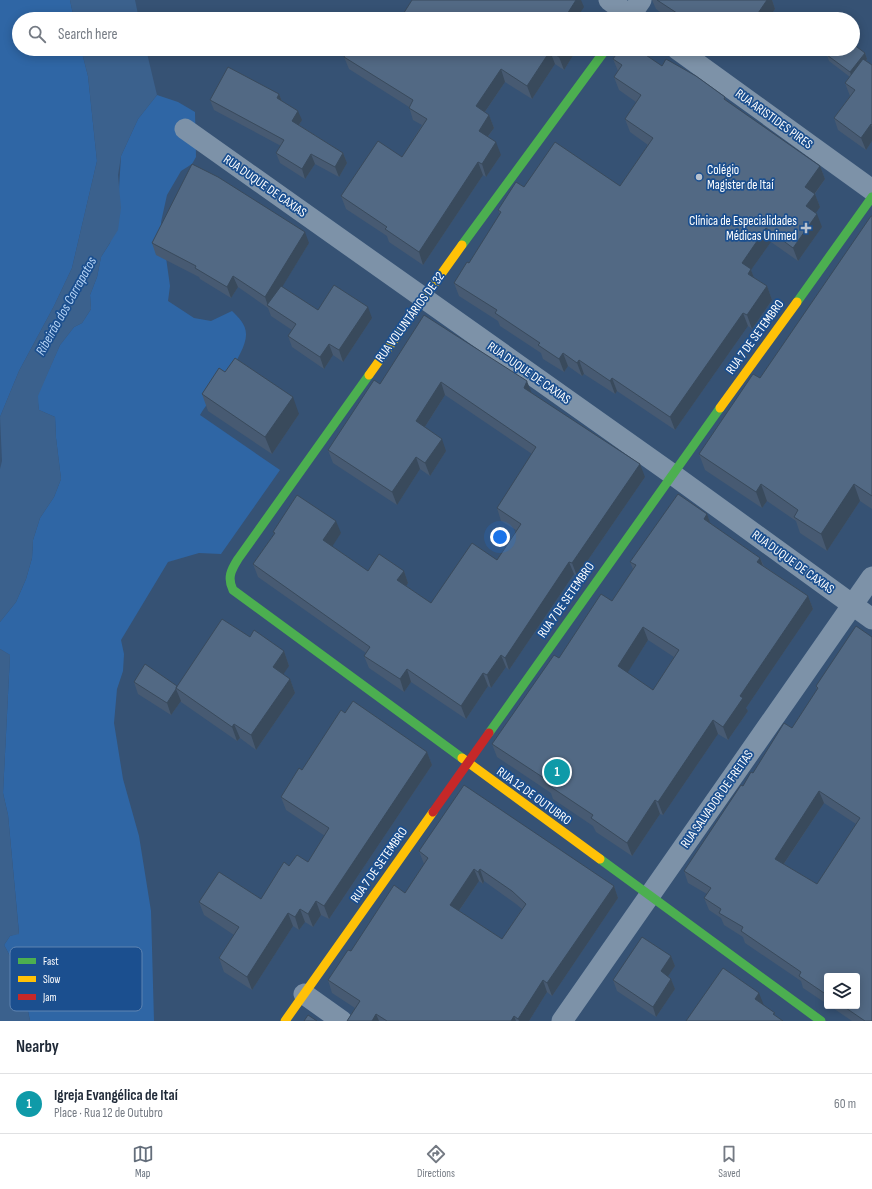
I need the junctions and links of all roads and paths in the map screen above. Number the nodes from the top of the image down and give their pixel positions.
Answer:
1 (609, 0) edge
2 (632, 12) edge
3 (601, 56) edge
4 (687, 56) edge
5 (185, 129) dead end
6 (872, 190) edge
7 (872, 197) edge
8 (423, 298) junction
9 (672, 474) junction
10 (872, 577) edge
11 (233, 590) joint
12 (853, 605) junction
13 (872, 619) edge
14 (467, 762) junction
15 (650, 896) junction
16 (304, 994) junction
17 (285, 1021) edge
18 (342, 1021) edge
19 (562, 1021) edge
20 (821, 1021) edge

1 - 2 street
3 - 8 street, RUA VOLUNTÁRIOS DE 32
4 - 6 street, RUA ARISTIDES PIRES
5 - 8 street, RUA DUQUE DE CAXIAS
7 - 9 street, RUA 7 DE SETEMBRO
8 - 9 street, RUA DUQUE DE CAXIAS
8 - 11 street, RUA VOLUNTÁRIOS DE 32
9 - 12 street, RUA DUQUE DE CAXIAS
9 - 14 street, RUA 7 DE SETEMBRO
10 - 12 street, RUA SALVADOR DE FREITAS
11 - 14 street, RUA 12 DE OUTUBRO
12 - 13 street, RUA DUQUE DE CAXIAS
12 - 15 street, RUA SALVADOR DE FREITAS
14 - 15 street, RUA 12 DE OUTUBRO
14 - 16 street, RUA 7 DE SETEMBRO
15 - 19 street, RUA SALVADOR DE FREITAS
15 - 20 street, RUA 12 DE OUTUBRO
16 - 17 street, RUA 7 DE SETEMBRO
16 - 18 street

